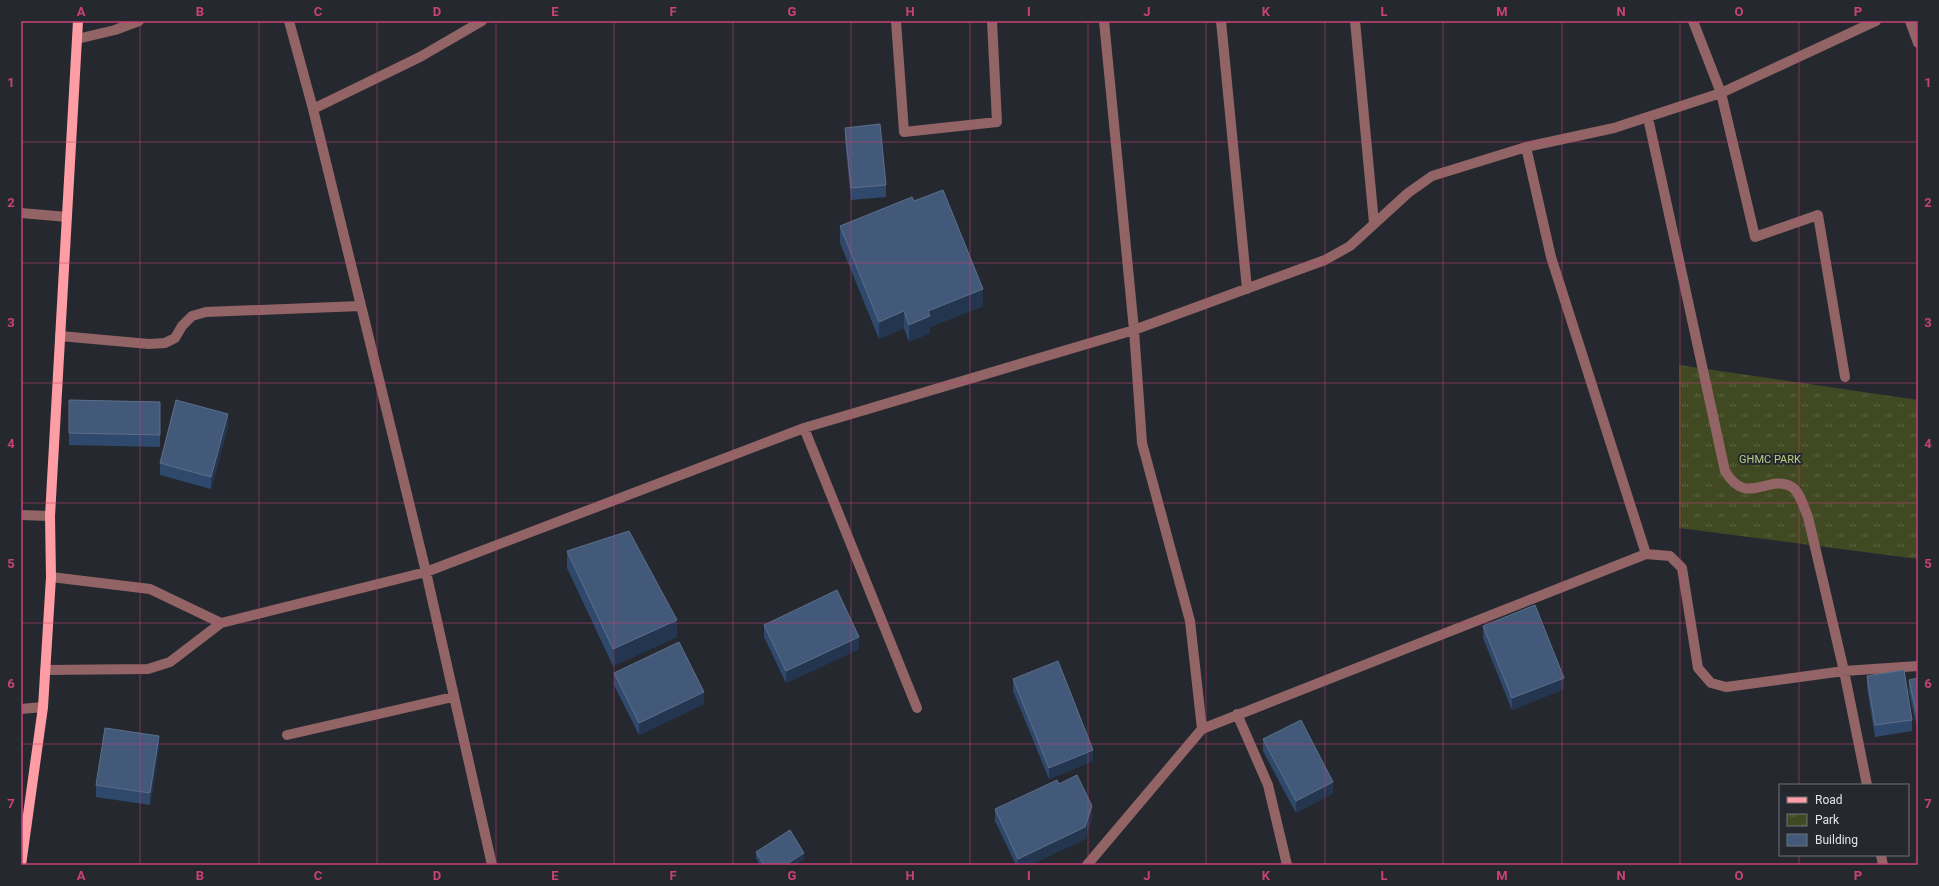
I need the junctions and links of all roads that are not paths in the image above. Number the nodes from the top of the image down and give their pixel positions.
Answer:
1 (78, 21) edge
2 (139, 21) edge
3 (289, 21) edge
4 (482, 21) edge
5 (896, 21) edge
6 (992, 21) edge
7 (1104, 21) edge
8 (1220, 21) edge
9 (1355, 21) edge
10 (1693, 21) edge
11 (1876, 21) edge
12 (1910, 21) edge
13 (77, 39) junction
14 (1918, 43) edge
15 (1721, 94) junction
16 (313, 109) junction
17 (1648, 118) junction
18 (1526, 147) junction
19 (21, 213) edge
20 (67, 217) junction
21 (1374, 223) junction
22 (1247, 289) junction
23 (361, 306) junction
24 (1134, 330) junction
25 (60, 336) junction
26 (1845, 377) dead end
27 (804, 428) junction
28 (21, 516) edge
29 (50, 516) junction
30 (1646, 554) junction
31 (426, 572) junction
32 (51, 577) junction
33 (221, 623) junction
34 (1918, 666) edge
35 (45, 670) junction
36 (1844, 671) junction
37 (454, 697) junction
38 (43, 707) junction
39 (917, 708) dead end
40 (21, 709) edge
41 (1237, 714) junction
42 (1202, 729) junction
43 (287, 735) dead end
44 (1867, 784) edge
45 (21, 865) edge
46 (492, 865) edge
47 (1087, 865) edge
48 (1287, 865) edge

1 - 13 main road
2 - 13 street
3 - 16 street
4 - 16 street
5 - 6 street
7 - 24 street
8 - 22 street
9 - 21 street
10 - 15 street
11 - 15 street
12 - 14 street
13 - 20 main road
15 - 17 street
15 - 26 street
16 - 23 street
17 - 18 street
17 - 36 street
18 - 21 street
18 - 30 street
19 - 20 street
20 - 25 main road
21 - 22 street
22 - 24 street
23 - 25 street
23 - 31 street
24 - 27 street
24 - 42 street
25 - 29 main road
27 - 31 street
27 - 39 street
28 - 29 street
29 - 32 main road
30 - 36 street
30 - 41 street
31 - 33 street
31 - 37 street
32 - 33 street
32 - 35 main road
33 - 35 street
34 - 36 street
35 - 38 main road
36 - 44 street
37 - 43 street
37 - 46 street
38 - 40 street
38 - 45 main road
41 - 42 street
41 - 48 street
42 - 47 street

